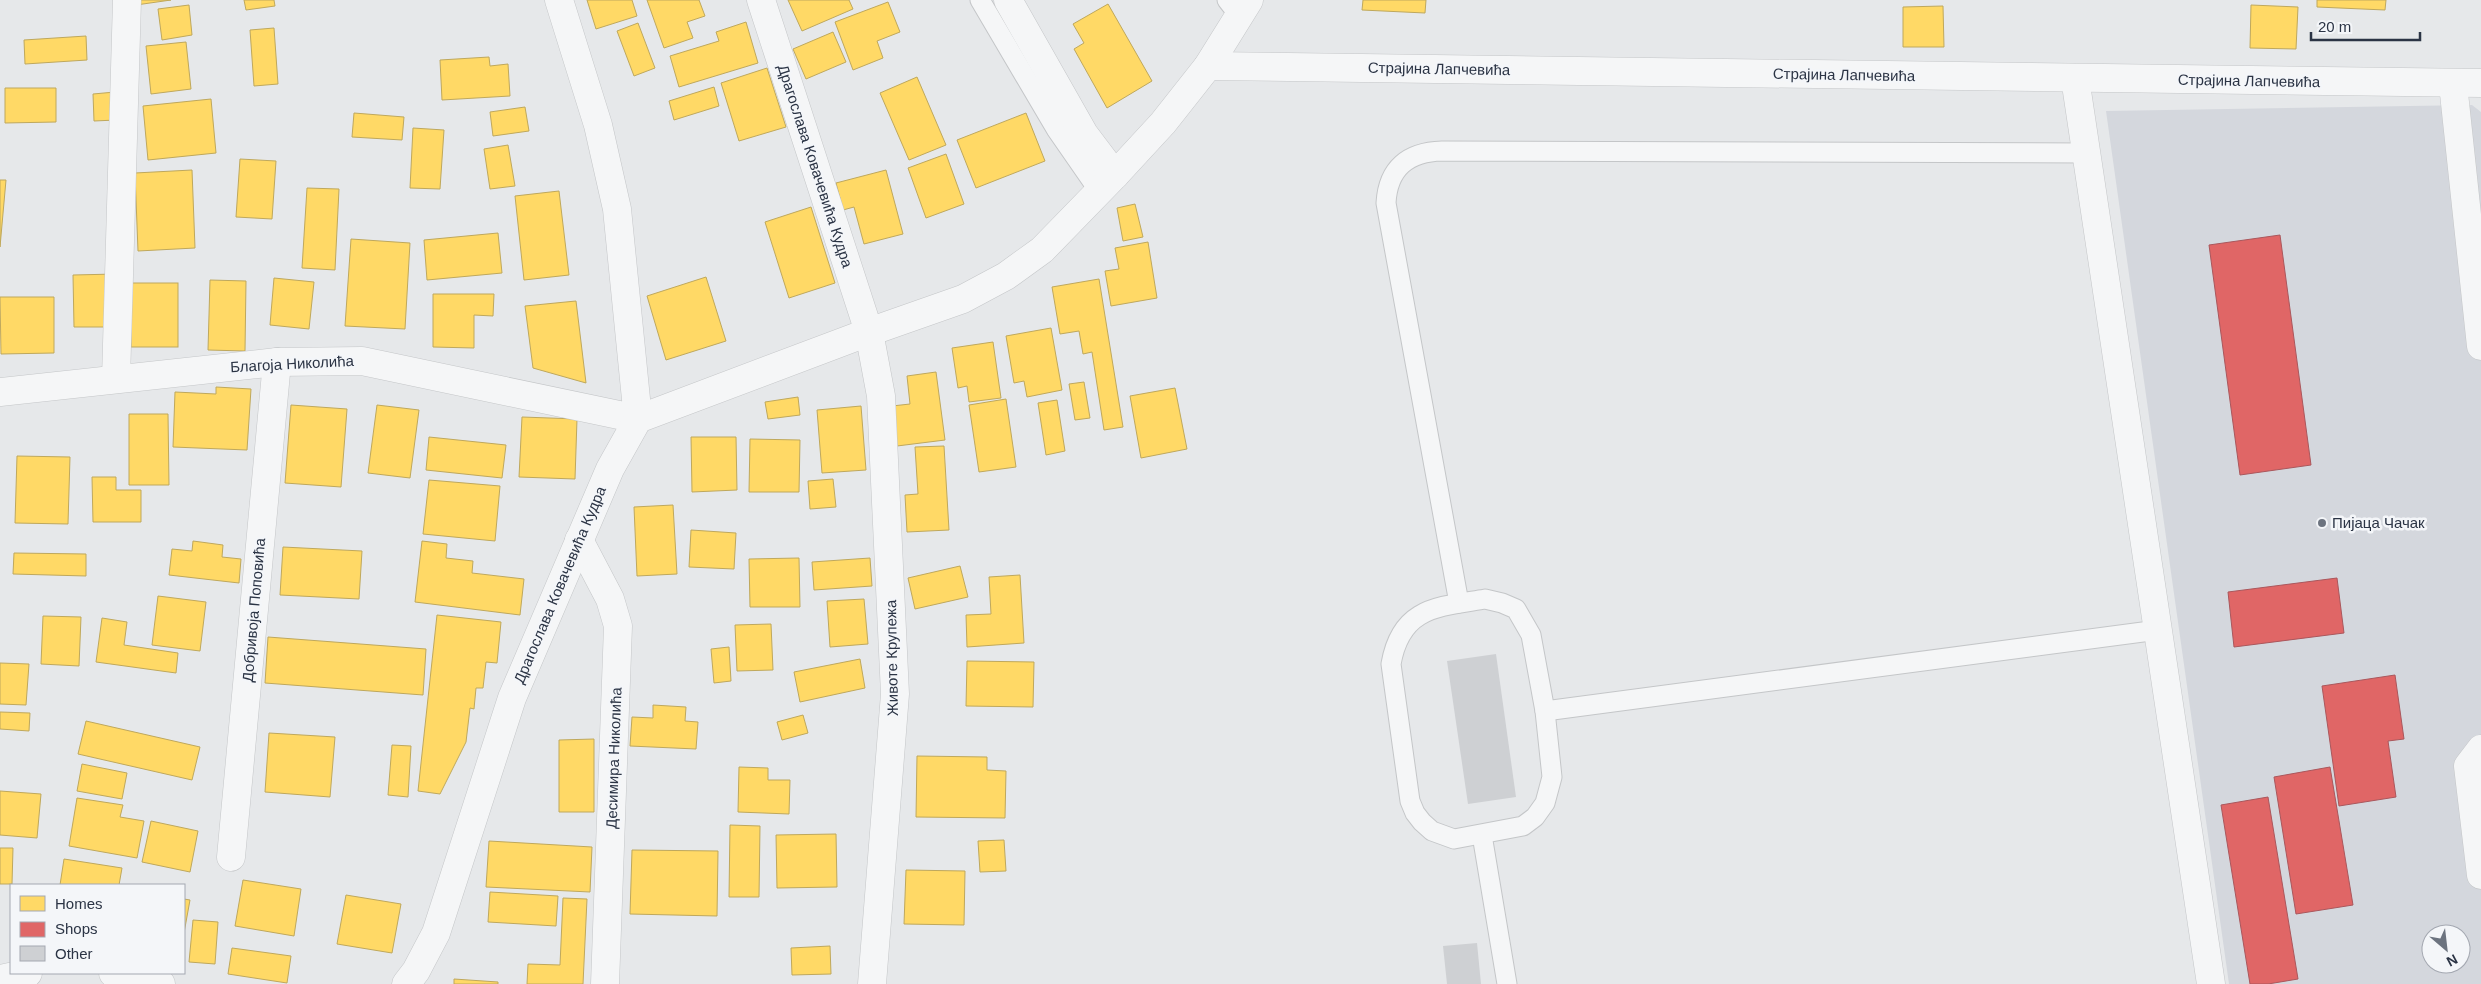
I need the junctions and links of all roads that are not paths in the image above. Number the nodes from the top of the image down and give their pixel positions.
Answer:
1 (127, 0) edge
2 (559, 0) edge
3 (762, 0) edge
4 (980, 0) edge
5 (1008, 0) edge
6 (1238, 5) edge
7 (1208, 66) junction
8 (2075, 78) junction
9 (2481, 83) edge
10 (2453, 84) junction
11 (2086, 153) junction
12 (1107, 183) junction
13 (868, 332) junction
14 (2481, 346) edge
15 (277, 362) junction
16 (116, 379) junction
17 (0, 392) edge
18 (638, 419) junction
19 (579, 540) junction
20 (1458, 603) junction
21 (2158, 630) junction
22 (1545, 711) junction
23 (2481, 749) edge
24 (1482, 835) junction
25 (231, 857) dead end
26 (2481, 875) edge
27 (23, 974) edge
28 (116, 974) edge
29 (0, 979) edge
30 (160, 984) edge
31 (406, 984) edge
32 (605, 984) edge
33 (872, 984) edge
34 (1507, 984) edge
35 (2211, 984) edge

1 - 16 street
2 - 18 street
3 - 13 street, Драгослава Ковачевића Кудра
4 - 12 lane
5 - 12 street
6 - 7 street
7 - 8 street, Страјина Лапчевића
7 - 12 street
8 - 10 street, Страјина Лапчевића
8 - 11 street
9 - 10 street, Страјина Лапчевића
10 - 14 street
11 - 20 lane
11 - 21 street
12 - 13 street
13 - 18 street
13 - 33 street, Животе Крупежа
15 - 16 street, Благоја Николића
15 - 18 street, Благоја Николића
15 - 25 street, Добривоја Поповића
16 - 17 street, Благоја Николића
18 - 19 street, Драгослава Ковачевића Кудра
19 - 31 street, Драгослава Ковачевића Кудра
19 - 32 street, Десимира Николића
20 - 22 lane
20 - 24 lane
21 - 22 lane
21 - 35 street
22 - 24 lane
23 - 26 street
24 - 34 lane
27 - 29 street
28 - 30 street

